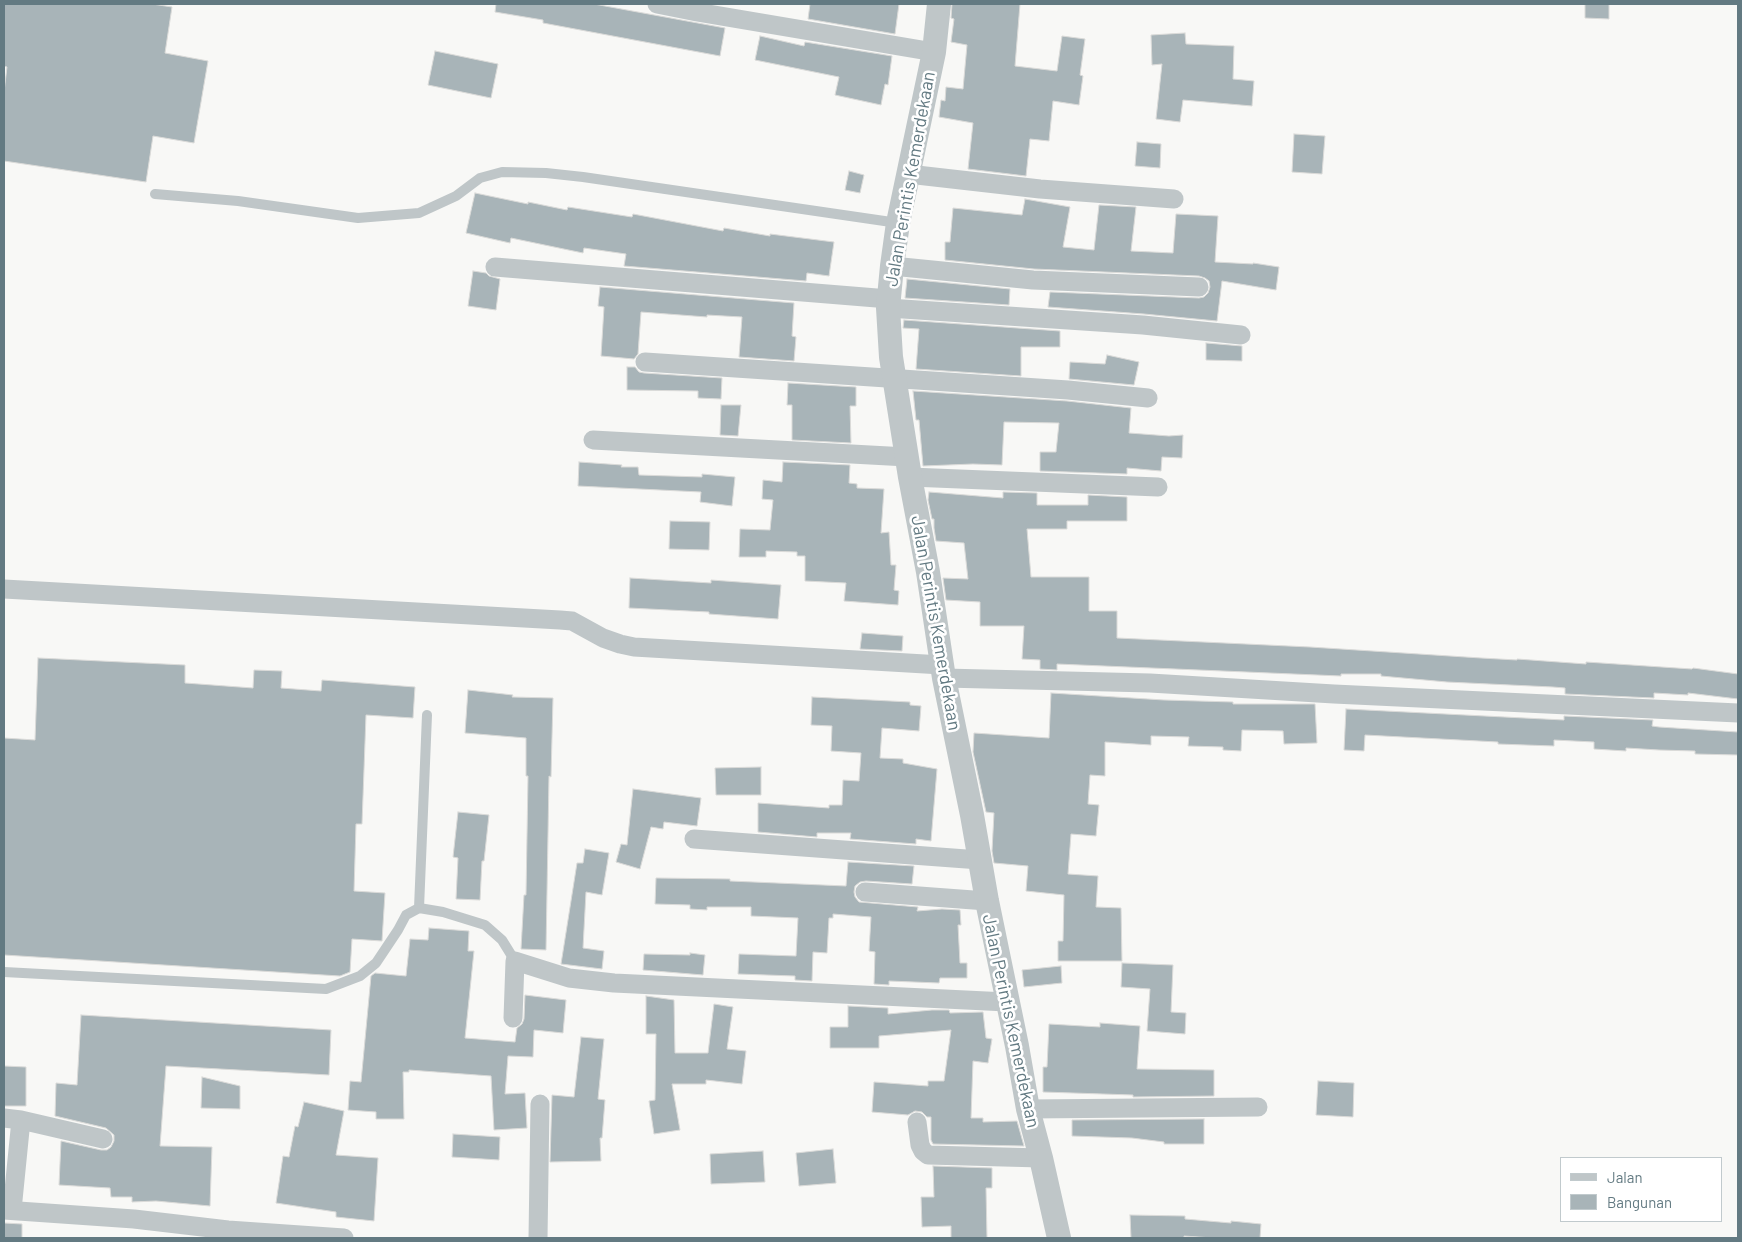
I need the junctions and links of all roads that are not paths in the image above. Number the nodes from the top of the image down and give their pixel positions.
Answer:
1 (656, 4) edge
2 (939, 4) edge
3 (934, 52) junction
4 (908, 174) junction
5 (155, 194) dead end
6 (1174, 199) dead end
7 (898, 223) junction
8 (892, 266) junction
9 (495, 267) dead end
10 (1199, 287) dead end
11 (888, 304) junction
12 (1241, 335) dead end
13 (645, 362) dead end
14 (894, 379) junction
15 (1148, 398) dead end
16 (593, 440) dead end
17 (909, 467) junction
18 (1158, 487) dead end
19 (4, 588) edge
20 (943, 672) junction
21 (1738, 713) edge
22 (427, 715) dead end
23 (694, 838) dead end
24 (980, 860) junction
25 (865, 892) dead end
26 (987, 901) junction
27 (419, 908) junction
28 (515, 961) junction
29 (4, 972) edge
30 (1008, 1002) junction
31 (513, 1018) dead end
32 (540, 1104) dead end
33 (1258, 1107) dead end
34 (1028, 1109) junction
35 (12, 1119) edge
36 (918, 1122) dead end
37 (103, 1140) dead end
38 (1041, 1158) junction
39 (8, 1210) edge
40 (228, 1234) edge
41 (344, 1238) edge
42 (538, 1238) edge
43 (1059, 1238) edge

1 - 3 street
2 - 3 street, Jalan Perintis Kemerdekaan
3 - 4 street, Jalan Perintis Kemerdekaan
4 - 6 street
4 - 7 street, Jalan Perintis Kemerdekaan
5 - 7 lane
7 - 8 street, Jalan Perintis Kemerdekaan
8 - 10 street
8 - 11 street, Jalan Perintis Kemerdekaan
9 - 11 street
11 - 12 street
11 - 14 street, Jalan Perintis Kemerdekaan
13 - 14 street
14 - 15 street
14 - 17 street, Jalan Perintis Kemerdekaan
16 - 17 street
17 - 18 street
17 - 20 street, Jalan Perintis Kemerdekaan
19 - 20 street
20 - 21 street
20 - 24 street, Jalan Perintis Kemerdekaan
22 - 27 lane
23 - 24 street
24 - 26 street, Jalan Perintis Kemerdekaan
25 - 26 street
26 - 30 street, Jalan Perintis Kemerdekaan
27 - 28 lane
27 - 29 lane
28 - 30 street
28 - 31 street
30 - 34 street, Jalan Perintis Kemerdekaan
32 - 42 street
33 - 34 street
34 - 38 street, Jalan Perintis Kemerdekaan
35 - 37 street
35 - 39 street
36 - 38 street
38 - 43 street, Jalan Perintis Kemerdekaan
39 - 40 street
40 - 41 street

